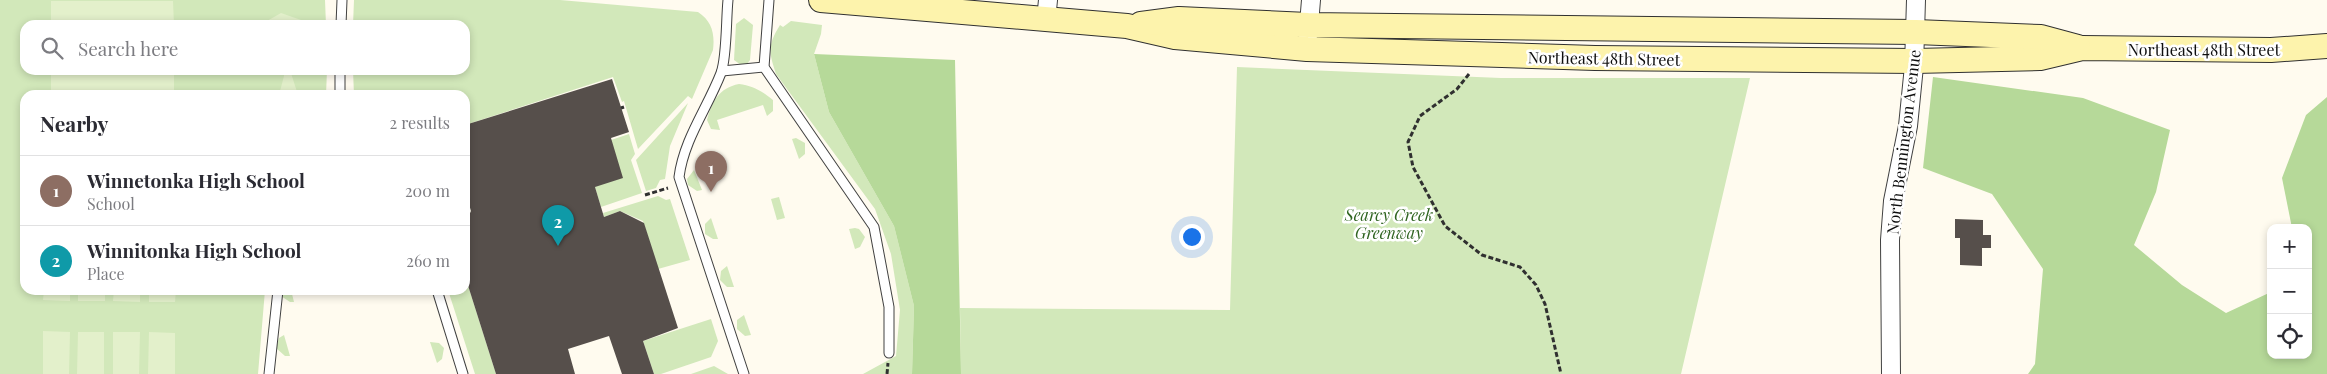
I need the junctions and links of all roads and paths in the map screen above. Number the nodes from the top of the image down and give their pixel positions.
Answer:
1 (342, 0) edge
2 (728, 0) edge
3 (769, 0) edge
4 (821, 0) edge
5 (1311, 0) edge
6 (1916, 0) edge
7 (848, 1) edge
8 (943, 6) edge
9 (1047, 10) edge
10 (341, 20) edge
11 (1308, 25) junction
12 (1127, 26) junction
13 (1614, 29) junction
14 (1916, 32) junction
15 (2327, 46) edge
16 (2082, 48) junction
17 (1307, 49) junction
18 (1614, 58) junction
19 (1915, 61) junction
20 (764, 67) junction
21 (722, 71) junction
22 (1469, 74) dead end
23 (340, 75) edge
24 (340, 90) edge
25 (668, 188) dead end
26 (645, 195) dead end
27 (277, 295) edge
28 (439, 295) edge
29 (889, 352) dead end
30 (269, 374) edge
31 (463, 374) edge
32 (744, 374) edge
33 (1561, 374) edge
34 (1892, 374) edge

1 - 10 lane
2 - 21 lane
3 - 20 lane
4 - 7 street, Northeast 48th Street
5 - 11 street
6 - 14 street, North Bennington Avenue
7 - 8 street, Northeast 48th Street
8 - 9 street, Northeast 48th Street
9 - 12 street, Northeast 48th Street
11 - 12 street, Northeast 48th Street
11 - 13 street, Northeast 48th Street
11 - 17 street
12 - 17 street, Northeast 48th Street
13 - 14 street, Northeast 48th Street
13 - 18 street
14 - 16 street, Northeast 48th Street
14 - 19 street, North Bennington Avenue
15 - 16 street, Northeast 48th Street
16 - 19 street, Northeast 48th Street
17 - 18 street, Northeast 48th Street
18 - 19 street, Northeast 48th Street
19 - 34 street, North Bennington Avenue
20 - 21 lane
20 - 29 lane
21 - 32 lane
22 - 33 path
23 - 24 lane
25 - 26 path
27 - 30 lane
28 - 31 lane

